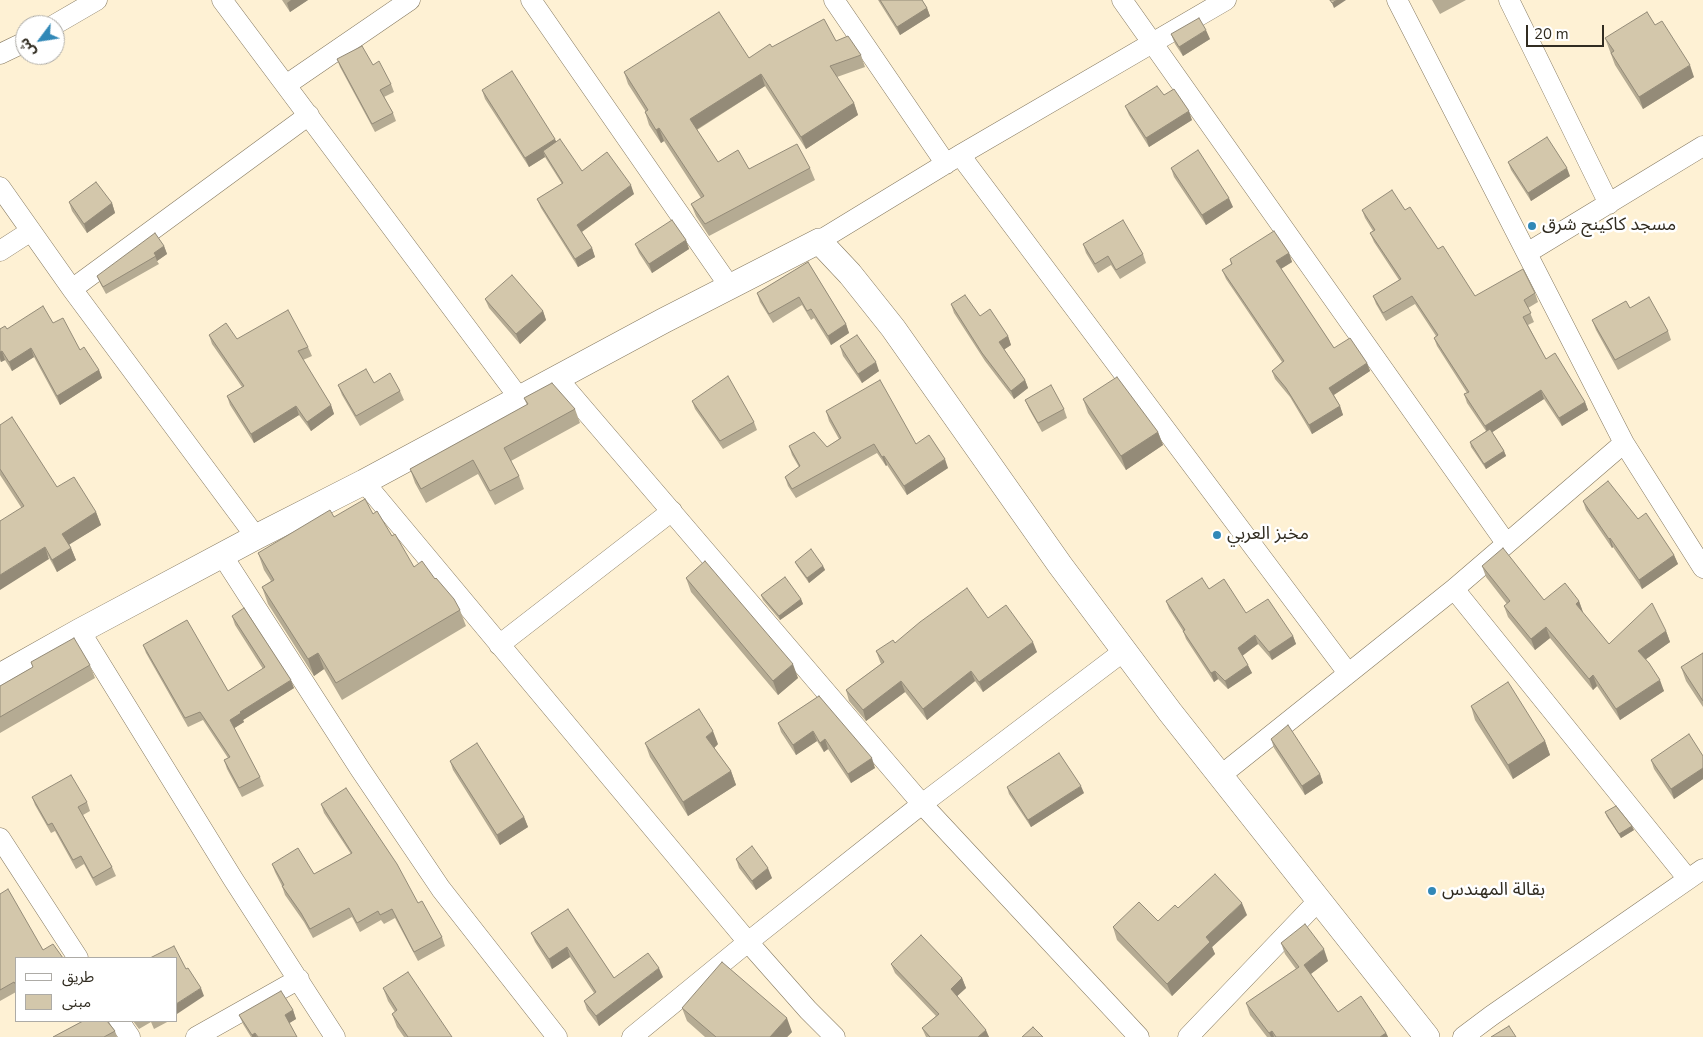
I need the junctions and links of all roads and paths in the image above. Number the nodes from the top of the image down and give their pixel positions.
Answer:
1 (97, 0) edge
2 (222, 0) edge
3 (410, 0) edge
4 (531, 0) edge
5 (834, 0) edge
6 (1122, 0) edge
7 (1226, 0) edge
8 (1397, 0) edge
9 (1508, 0) edge
10 (65, 19) edge
11 (1152, 42) junction
12 (15, 47) edge
13 (0, 54) edge
14 (286, 85) junction
15 (308, 115) junction
16 (1703, 146) edge
17 (953, 159) junction
18 (0, 186) edge
19 (1609, 204) junction
20 (31, 231) junction
21 (819, 241) junction
22 (0, 251) edge
23 (1527, 253) junction
24 (730, 287) junction
25 (72, 289) junction
26 (558, 379) junction
27 (520, 399) junction
28 (1624, 443) junction
29 (364, 482) junction
30 (672, 510) junction
31 (256, 537) junction
32 (1506, 544) junction
33 (222, 555) junction
34 (1703, 568) edge
35 (1454, 589) junction
36 (80, 631) junction
37 (499, 645) junction
38 (1124, 651) junction
39 (1348, 673) junction
40 (0, 676) edge
41 (1220, 776) junction
42 (922, 804) junction
43 (0, 838) edge
44 (1696, 874) edge
45 (1318, 901) junction
46 (748, 942) junction
47 (77, 957) edge
48 (299, 979) junction
49 (120, 1022) edge
50 (130, 1037) edge
51 (196, 1037) edge
52 (335, 1037) edge
53 (557, 1037) edge
54 (632, 1037) edge
55 (836, 1037) edge
56 (1140, 1037) edge
57 (1188, 1037) edge
58 (1427, 1037) edge
59 (1462, 1037) edge

1 - 10 street
2 - 14 street
3 - 14 street
4 - 24 street
5 - 17 street
6 - 11 street
7 - 11 street
8 - 23 street
9 - 19 street
11 - 17 street
11 - 32 street
12 - 13 street
14 - 15 street
15 - 25 street
15 - 27 street
16 - 19 street
17 - 21 street
17 - 39 street
18 - 20 street
19 - 23 street
20 - 22 street
20 - 25 street
21 - 24 street
21 - 38 street
23 - 28 street
24 - 26 street
25 - 31 street
26 - 27 street
26 - 30 street
27 - 29 street
28 - 32 street
28 - 34 street
29 - 31 street
29 - 37 street
30 - 37 street
30 - 42 street
31 - 33 street
32 - 35 street
33 - 36 street
33 - 53 street
35 - 39 street
35 - 44 street
36 - 40 street
36 - 48 street
37 - 46 street
38 - 41 street
38 - 42 street
39 - 41 street
41 - 45 street
42 - 46 street
42 - 56 street
43 - 47 street
44 - 59 street
45 - 57 street
45 - 58 street
46 - 54 street
46 - 55 street
48 - 51 street
48 - 52 street
49 - 50 street

